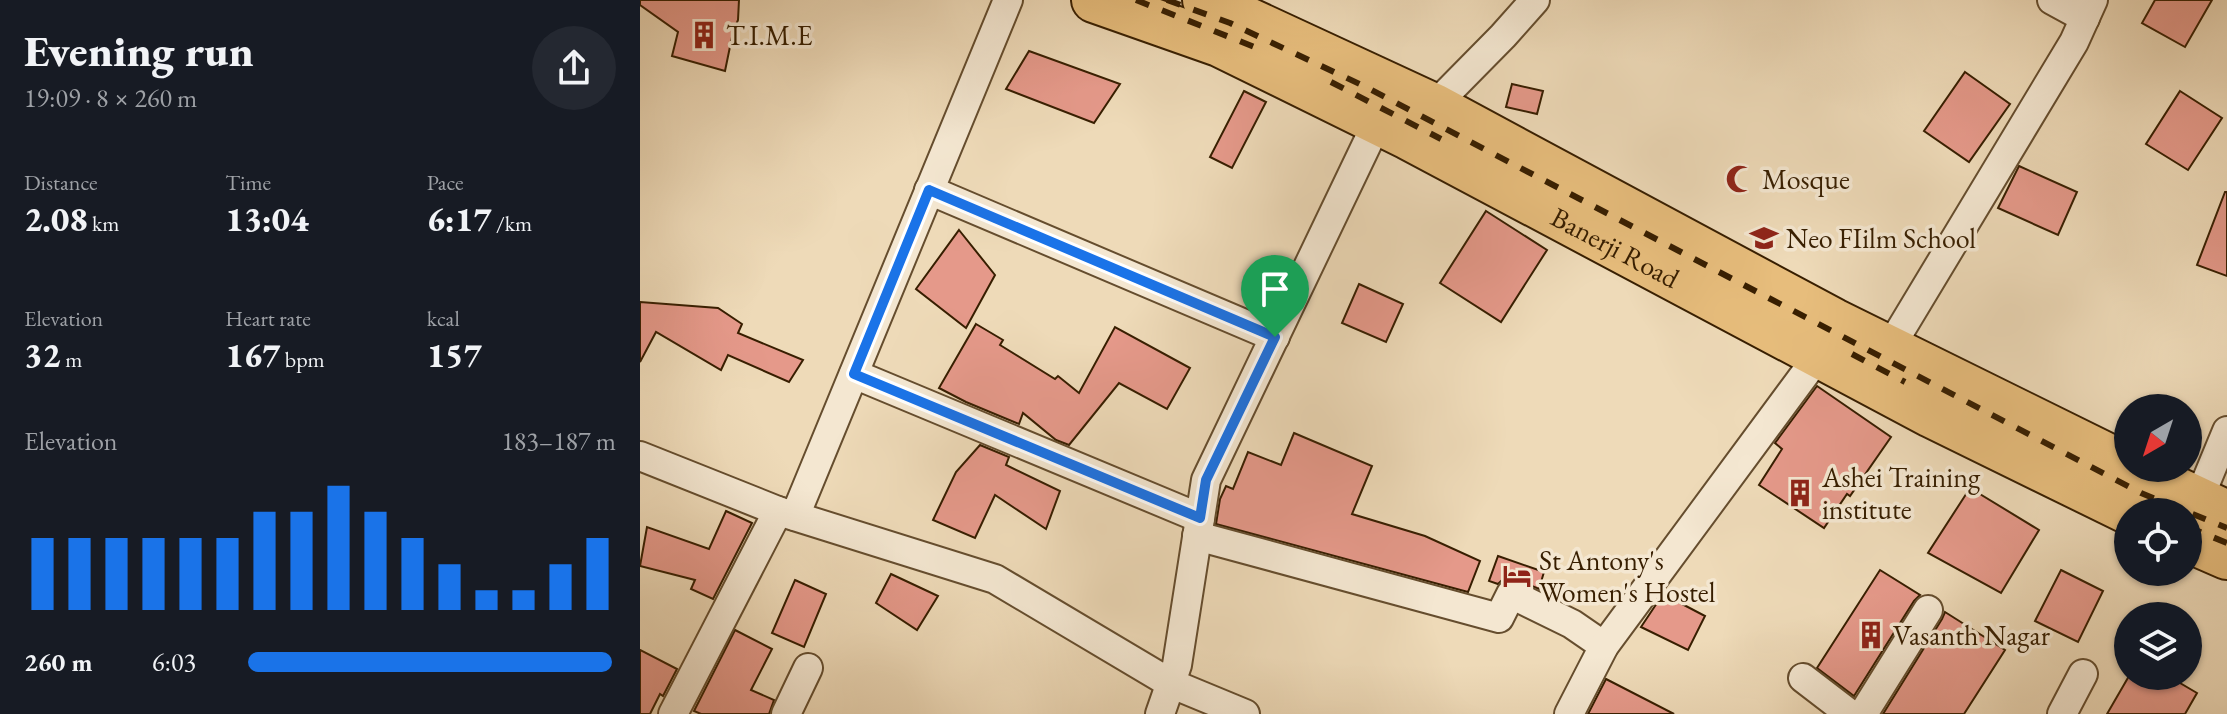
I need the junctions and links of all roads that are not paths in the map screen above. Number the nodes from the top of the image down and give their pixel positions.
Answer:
1 (1008, 0) edge
2 (1205, 0) edge
3 (1535, 0) edge
4 (2052, 0) edge
5 (1121, 4) edge
6 (2089, 9) edge
7 (1434, 106) junction
8 (1377, 123) junction
9 (929, 190) junction
10 (1779, 313) junction
11 (1275, 337) junction
12 (1889, 349) junction
13 (1819, 355) junction
14 (854, 374) junction
15 (2227, 431) edge
16 (640, 456) edge
17 (2114, 459) edge
18 (2152, 482) edge
19 (2114, 505) edge
20 (787, 513) junction
21 (2204, 518) edge
22 (1199, 527) junction
23 (2227, 557) edge
24 (1928, 610) dead end
25 (1604, 646) junction
26 (808, 668) dead end
27 (2083, 674) dead end
28 (1803, 678) dead end
29 (1170, 683) junction
30 (673, 714) edge
31 (786, 714) edge
32 (1160, 714) edge
33 (1245, 714) edge
34 (1569, 714) edge
35 (1850, 714) edge
36 (1863, 714) edge
37 (2062, 714) edge

1 - 9 street
2 - 7 main road, Banerji Road
3 - 7 street
4 - 6 street
5 - 8 main road, Banerji Road
6 - 12 street
7 - 10 main road, Banerji Road
8 - 10 main road, Banerji Road
8 - 11 street
9 - 11 street
9 - 14 street
10 - 12 main road, Banerji Road
10 - 13 main road, Banerji Road
11 - 22 street
12 - 17 main road, Banerji Road
13 - 19 main road, Banerji Road
13 - 25 street
14 - 20 street
14 - 22 street
15 - 21 street
16 - 20 street
18 - 21 main road, Banerji Road
20 - 29 street
20 - 30 street
21 - 23 main road, Banerji Road
22 - 25 street
22 - 29 street
24 - 36 street
25 - 34 street
26 - 31 street
27 - 37 street
28 - 35 street
29 - 32 street
29 - 33 street

